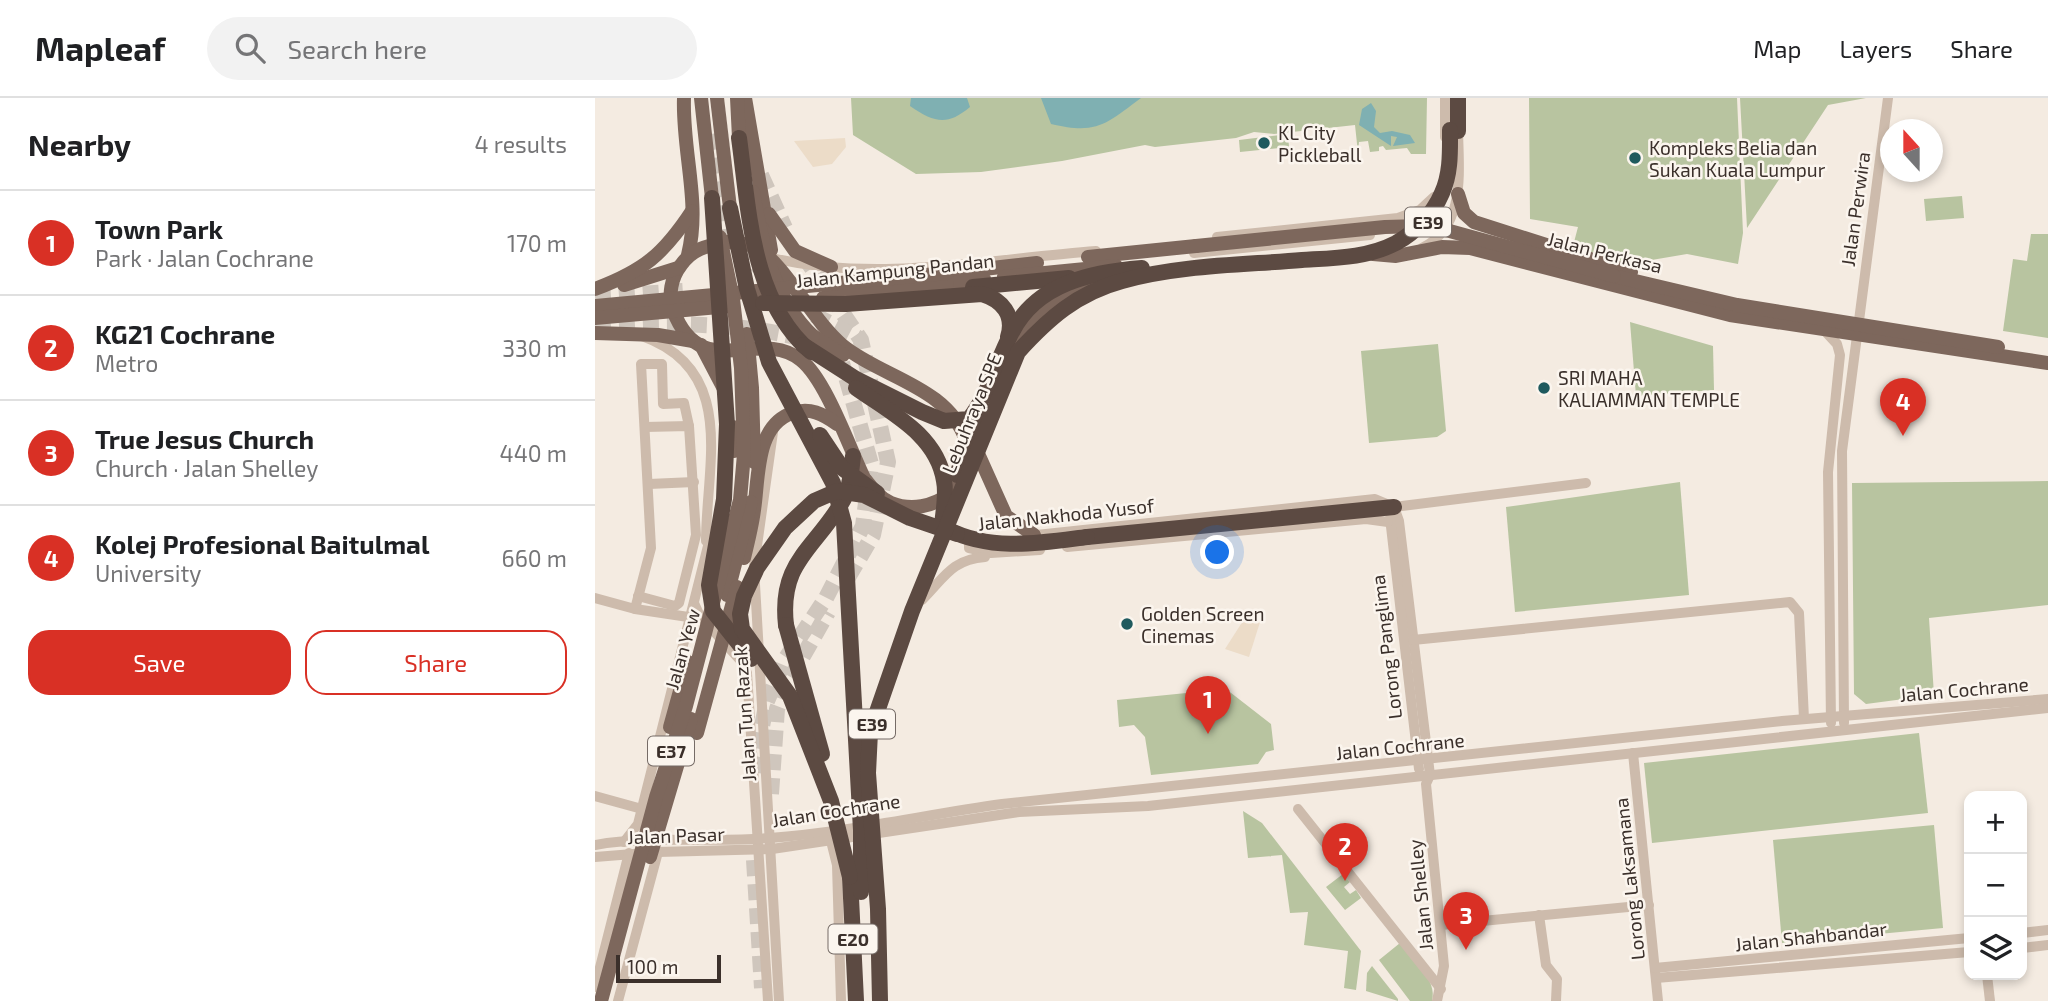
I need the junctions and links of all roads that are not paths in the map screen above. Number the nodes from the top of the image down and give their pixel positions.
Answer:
1 (684, 98) edge
2 (701, 98) edge
3 (717, 98) edge
4 (737, 98) edge
5 (745, 98) edge
6 (1445, 98) edge
7 (1450, 98) edge
8 (1458, 98) edge
9 (1888, 98) edge
10 (739, 138) junction
11 (1444, 177) junction
12 (1458, 194) junction
13 (712, 198) junction
14 (762, 199) junction
15 (694, 205) junction
16 (730, 208) joint
17 (744, 220) junction
18 (1474, 222) junction
19 (1470, 248) junction
20 (1152, 250) joint
21 (1416, 251) junction
22 (1119, 252) junction
23 (688, 255) junction
24 (772, 258) junction
25 (1338, 259) junction
26 (831, 267) junction
27 (678, 268) junction
28 (1198, 270) junction
29 (947, 279) junction
30 (621, 286) junction
31 (1660, 286) junction
32 (595, 289) edge
33 (845, 296) junction
34 (741, 297) junction
35 (766, 298) junction
36 (595, 306) edge
37 (595, 318) edge
38 (1856, 330) junction
39 (759, 331) junction
40 (1825, 331) junction
41 (595, 333) edge
42 (627, 333) junction
43 (808, 341) junction
44 (698, 343) junction
45 (2048, 355) edge
46 (2048, 363) edge
47 (721, 381) junction
48 (902, 381) junction
49 (721, 409) junction
50 (711, 422) junction
51 (839, 425) junction
52 (689, 426) junction
53 (774, 426) junction
54 (645, 428) junction
55 (976, 449) junction
56 (853, 456) junction
57 (967, 474) junction
58 (694, 482) junction
59 (1586, 483) dead end
60 (649, 484) junction
61 (1389, 516) junction
62 (1069, 530) junction
63 (957, 534) junction
64 (1034, 534) junction
65 (1070, 547) junction
66 (940, 553) junction
67 (706, 554) junction
68 (1009, 554) junction
69 (638, 596) junction
70 (595, 598) edge
71 (694, 603) junction
72 (917, 605) junction
73 (635, 609) junction
74 (690, 617) junction
75 (705, 620) junction
76 (1413, 640) junction
77 (2048, 699) edge
78 (2048, 708) edge
79 (1843, 717) junction
80 (1831, 718) junction
81 (1804, 719) junction
82 (799, 722) junction
83 (1844, 729) junction
84 (1831, 730) junction
85 (1633, 753) junction
86 (1423, 761) junction
87 (1426, 778) junction
88 (595, 796) edge
89 (656, 797) junction
90 (831, 802) junction
91 (642, 809) junction
92 (1298, 809) dead end
93 (662, 822) junction
94 (861, 830) junction
95 (831, 841) junction
96 (624, 842) junction
97 (758, 844) junction
98 (771, 844) junction
99 (595, 845) edge
100 (658, 852) junction
101 (629, 853) junction
102 (595, 857) edge
103 (1647, 881) junction
104 (617, 905) junction
105 (1649, 905) junction
106 (1626, 907) junction
107 (641, 909) junction
108 (1539, 915) junction
109 (1441, 925) junction
110 (2048, 930) edge
111 (2027, 932) edge
112 (1964, 939) edge
113 (2048, 945) edge
114 (2027, 947) edge
115 (1964, 952) edge
116 (599, 963) edge
117 (625, 972) junction
118 (1656, 973) junction
119 (1988, 980) edge
120 (595, 987) edge
121 (1441, 989) junction
122 (601, 1001) edge
123 (609, 1001) edge
124 (618, 1001) edge
125 (768, 1001) edge
126 (779, 1001) edge
127 (841, 1001) edge
128 (856, 1001) edge
129 (865, 1001) edge
130 (880, 1001) edge
131 (888, 1001) edge
132 (1437, 1001) edge
133 (1556, 1001) edge
134 (1658, 1001) edge
135 (1990, 1001) edge

1 - 15 main road
2 - 13 main road, E37
3 - 16 main road
4 - 10 main road, bridge
5 - 14 main road
6 - 11 street, Jalan Kampung Pandan
7 - 25 highway, Lebuhraya SPE / E39, bridge
8 - 12 street, Jalan Kampung Pandan
8 - 25 highway, Lebuhraya SPE / E39, bridge
9 - 38 street, Jalan Perwira
10 - 17 highway, bridge
10 - 35 highway, bridge
10 - 43 main road, bridge
11 - 22 street, Jalan Kampung Pandan
11 - 22 street, Jalan Kampung Pandan
12 - 18 main road
12 - 21 street, Jalan Kampung Pandan
13 - 34 main road, E37, bridge
13 - 82 highway, bridge
14 - 15 main road
14 - 24 main road
14 - 26 main road
15 - 23 main road
15 - 32 main road
16 - 34 highway, bridge
17 - 34 highway, bridge
17 - 35 highway, bridge
18 - 19 main road
18 - 31 main road
19 - 21 main road, Jalan Perkasa
19 - 40 main road, Jalan Perkasa
20 - 22 main road, Jalan Kampung Pandan
20 - 31 main road, Jalan Perkasa, bridge
21 - 28 main road, Jalan Kampung Pandan
22 - 26 street, Jalan Kampung Pandan
22 - 29 main road, Jalan Kampung Pandan
23 - 24 main road
23 - 27 main road
24 - 26 street, Jalan Kampung Pandan
24 - 48 main road
25 - 33 highway, bridge
25 - 43 highway, bridge
25 - 66 highway, Lebuhraya SPE / E39, bridge
25 - 72 highway, Lebuhraya SPE / E39, bridge
27 - 30 main road
27 - 44 main road
28 - 29 main road, Jalan Kampung Pandan
28 - 55 main road, Jalan Kampung Pandan
29 - 33 main road, Jalan Kampung Pandan, bridge
29 - 36 main road, Jalan Kampung Pandan, bridge
30 - 32 main road
30 - 42 main road
31 - 38 main road, Jalan Perkasa
33 - 35 main road, Jalan Kampung Pandan, bridge
34 - 39 highway, bridge
34 - 89 main road, Jalan Yew / E37, bridge
34 - 93 main road, Jalan Yew / E37, bridge
35 - 37 main road, Jalan Kampung Pandan, bridge
35 - 43 highway, bridge
35 - 72 highway, bridge
38 - 40 main road, Jalan Perkasa
38 - 45 main road, Jalan Perkasa
38 - 46 main road, Jalan Perkasa
38 - 79 street, Jalan Perwira
39 - 63 highway, bridge
39 - 94 highway, bridge
40 - 80 street
41 - 42 main road
42 - 44 main road
42 - 50 street
43 - 48 main road
43 - 66 highway, bridge
44 - 47 main road
44 - 51 main road
47 - 49 street
47 - 89 main road, bridge
48 - 57 main road
49 - 50 street
49 - 67 street
50 - 67 street
51 - 53 main road
51 - 56 main road
52 - 54 street
52 - 54 street
52 - 58 street
53 - 93 main road, bridge
53 - 98 street, Jalan Tun Razak
54 - 60 street
55 - 57 main road, Jalan Kampung Pandan
55 - 64 main road
56 - 57 main road
56 - 90 highway, bridge
57 - 66 highway
58 - 60 street
58 - 69 street
59 - 61 street, Jalan Nakhoda Yusof
60 - 69 street
61 - 62 street, Jalan Nakhoda Yusof
61 - 63 highway, bridge
61 - 65 street, Jalan Nakhoda Yusof
61 - 76 street, Lorong Panglima
61 - 86 street, Lorong Panglima
62 - 64 street, Jalan Nakhoda Yusof
62 - 65 street
63 - 82 highway, bridge
64 - 68 street, Jalan Nakhoda Yusof
65 - 68 street, Jalan Nakhoda Yusof
66 - 72 highway, bridge
66 - 131 highway, Lebuhraya SPE / E39
67 - 71 street
68 - 72 street
69 - 73 street
70 - 73 street
71 - 74 street
71 - 75 street, Jalan Tun Razak
72 - 94 highway, bridge
72 - 130 highway, Lebuhraya SPE / E39, bridge
73 - 74 street
74 - 75 street
74 - 91 street
75 - 97 street, Jalan Tun Razak
76 - 81 street
76 - 86 street, Lorong Panglima
77 - 79 street, Jalan Cochrane
78 - 83 street, Jalan Cochrane
79 - 80 street, Jalan Cochrane
79 - 83 street, Jalan Perwira
80 - 81 street, Jalan Cochrane
80 - 84 street
81 - 86 street, Jalan Cochrane
82 - 90 highway, bridge
83 - 84 street, Jalan Cochrane
84 - 85 street, Jalan Cochrane
85 - 87 street, Jalan Cochrane
85 - 103 street, Lorong Laksamana
86 - 87 street, Lorong Panglima
86 - 98 street, Jalan Cochrane
87 - 95 street, Jalan Cochrane
87 - 109 street, Jalan Shelley
88 - 91 street
89 - 122 main road, Jalan Yew / E37, bridge
90 - 128 highway, E20, bridge
91 - 96 street
92 - 121 street
93 - 123 main road, Jalan Yew / E37, bridge
94 - 129 highway, E20, bridge
95 - 98 street, Jalan Cochrane
95 - 127 street
96 - 97 street, Jalan Pasar
96 - 99 street, Jalan Pasar
97 - 98 street, Jalan Cochrane
97 - 100 street, Jalan Pasar
97 - 125 street, Jalan Tun Razak
98 - 126 street, Jalan Tun Razak
100 - 101 street, Jalan Pasar
100 - 107 street
101 - 102 street, Jalan Pasar
101 - 104 street
103 - 105 street, Lorong Laksamana
103 - 106 street
104 - 107 street
104 - 116 street
105 - 106 street
105 - 118 street, Lorong Laksamana
106 - 108 street
107 - 117 street
108 - 109 street
108 - 133 street
109 - 121 street, Jalan Shelley
110 - 111 street
112 - 118 street, Jalan Shahbandar
113 - 114 street
115 - 118 street, Jalan Shahbandar
116 - 117 street
116 - 120 street
117 - 124 street
118 - 134 street, Lorong Laksamana
119 - 135 street
121 - 132 street, Jalan Shelley

